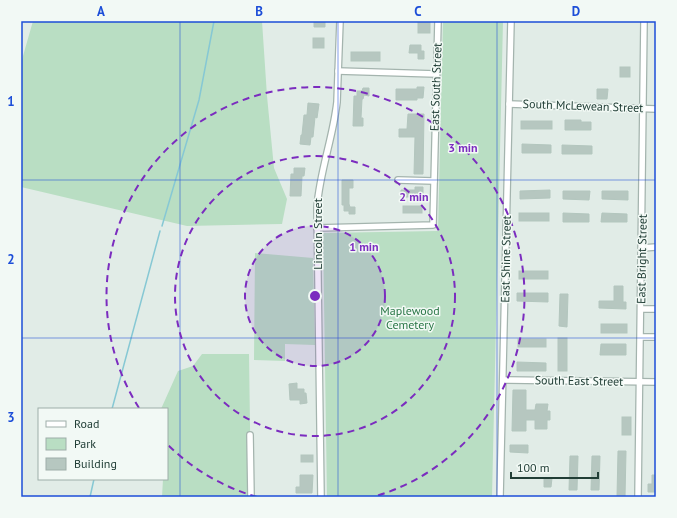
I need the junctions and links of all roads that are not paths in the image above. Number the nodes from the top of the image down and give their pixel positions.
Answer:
1 (340, 21) edge
2 (438, 21) edge
3 (511, 21) edge
4 (644, 21) edge
5 (338, 71) junction
6 (436, 74) junction
7 (509, 104) junction
8 (643, 108) junction
9 (656, 109) edge
10 (398, 180) dead end
11 (434, 181) junction
12 (317, 228) junction
13 (642, 248) junction
14 (656, 248) edge
15 (642, 309) junction
16 (656, 309) edge
17 (641, 337) junction
18 (656, 337) edge
19 (503, 380) junction
20 (640, 382) junction
21 (656, 382) edge
22 (250, 435) dead end
23 (251, 497) edge
24 (321, 497) edge
25 (500, 497) edge
26 (638, 497) edge

1 - 5 street, Lincoln Street
2 - 6 street, East South Street
3 - 7 street, East Shine Street
4 - 8 street, East Bright Street
5 - 6 street
5 - 12 street, Lincoln Street
6 - 11 street, East South Street
7 - 8 street, South McLewean Street
7 - 19 street, East Shine Street
8 - 9 street, South McLewean Street
8 - 13 street, East Bright Street
10 - 11 street
11 - 12 street, East South Street
12 - 24 street, Lincoln Street
13 - 14 street
13 - 15 street, East Bright Street
15 - 16 street
15 - 17 street, East Bright Street
17 - 18 street
17 - 20 street, East Bright Street
19 - 20 street, South East Street
19 - 25 street, East Shine Street
20 - 21 street, South East Street
20 - 26 street, East Bright Street
22 - 23 street

